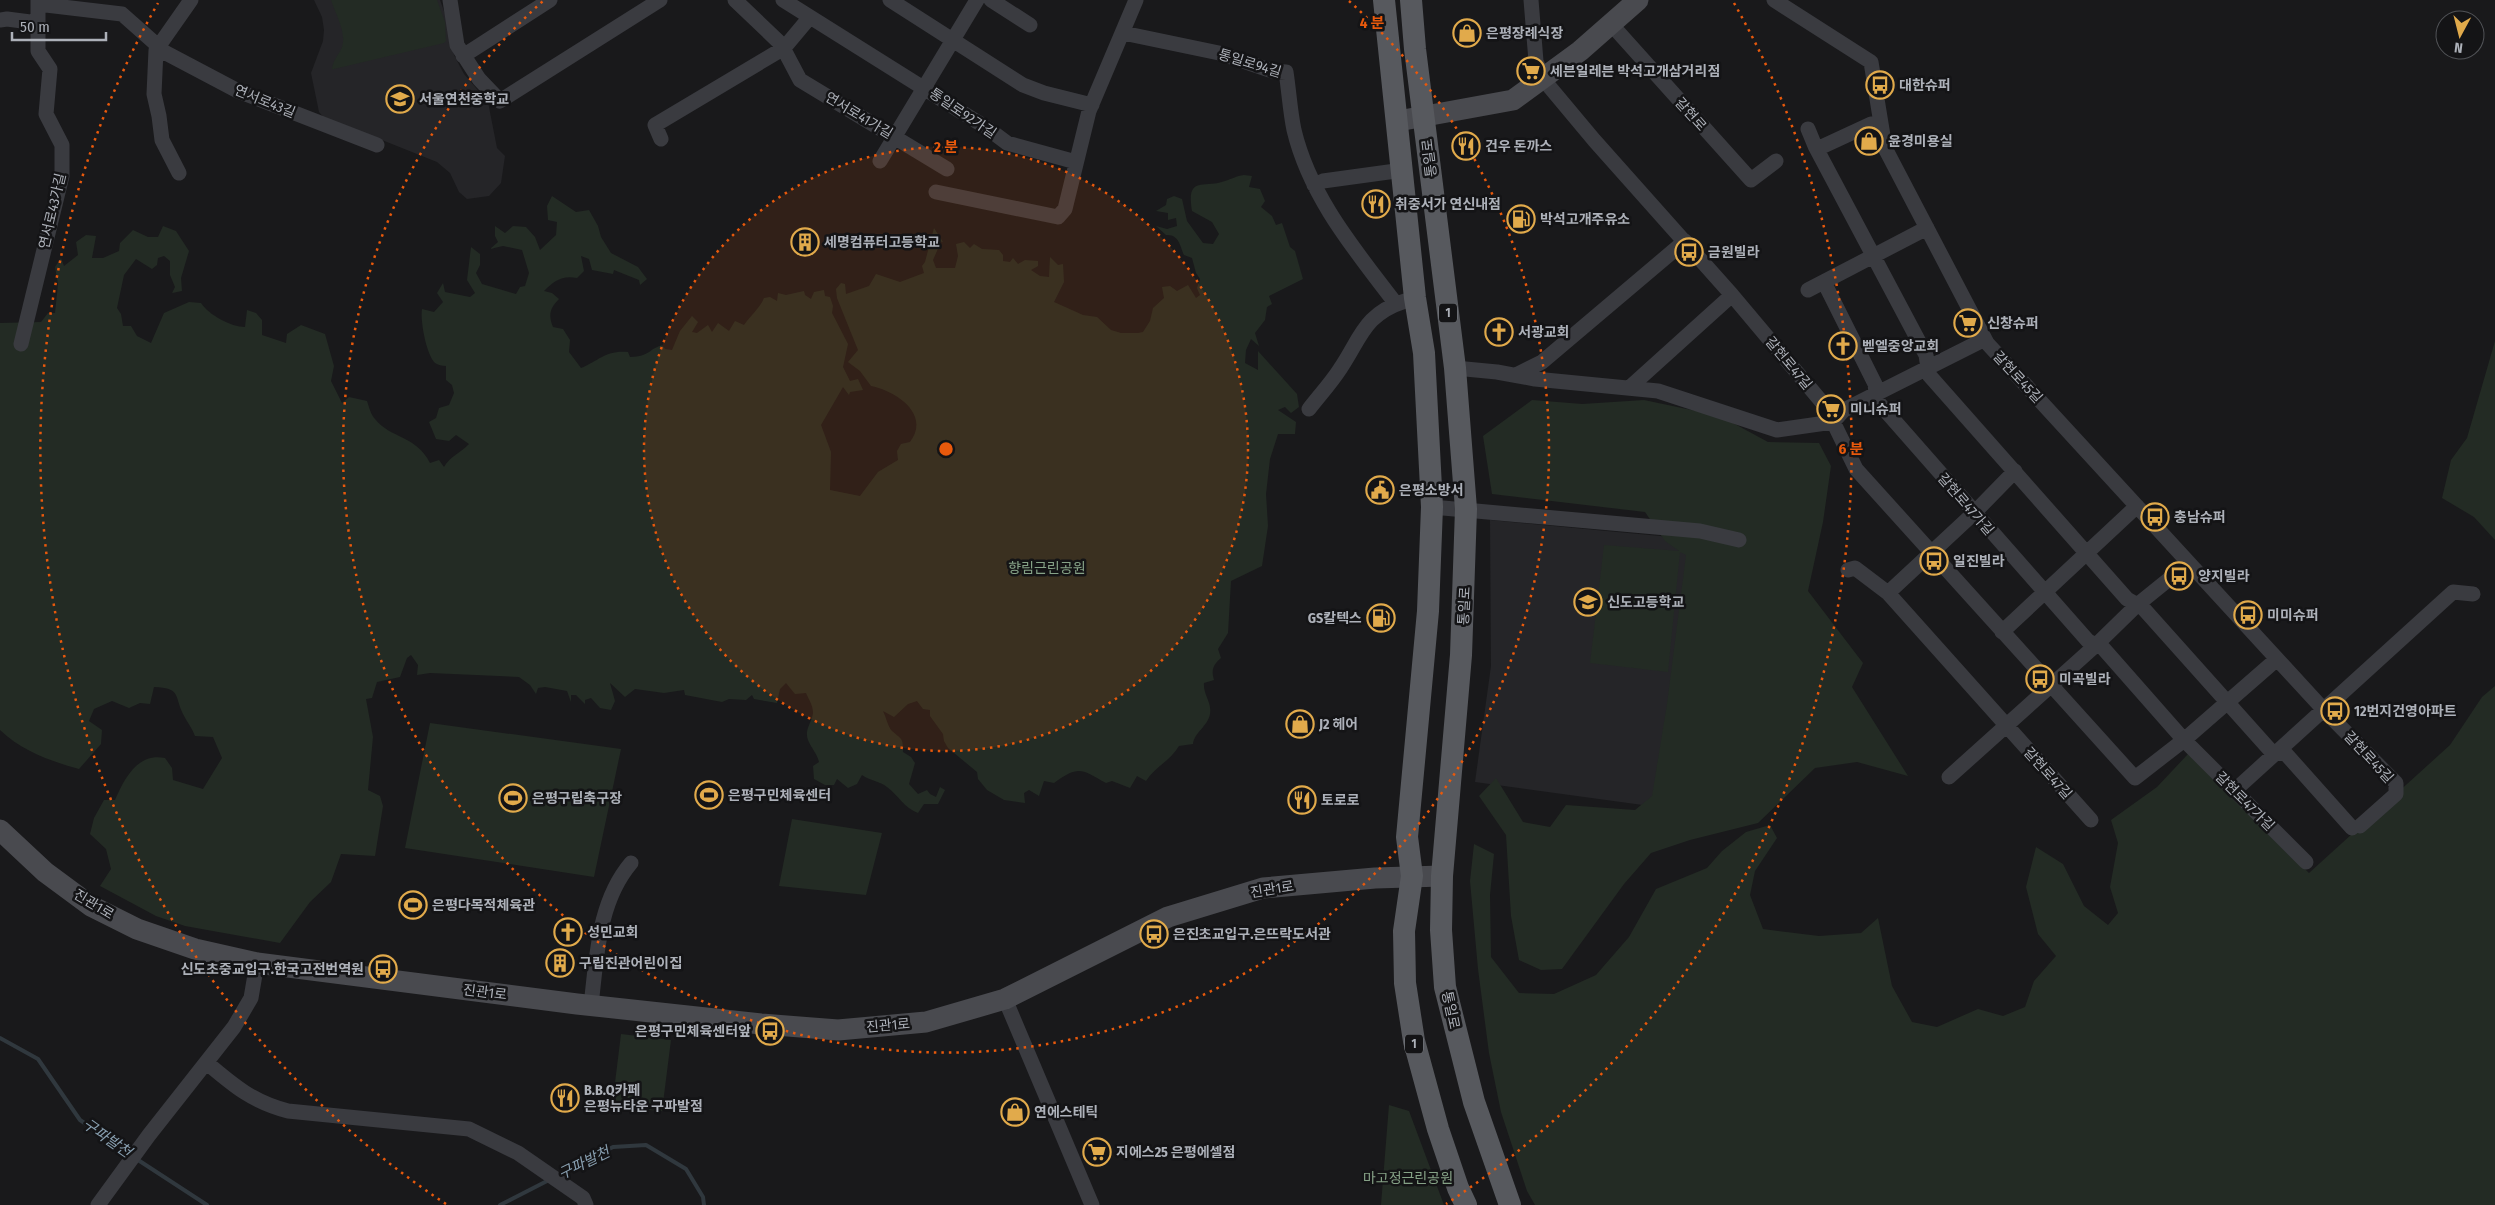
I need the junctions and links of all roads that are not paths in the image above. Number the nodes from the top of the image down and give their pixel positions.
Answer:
1 (39, 0) edge
2 (191, 0) edge
3 (450, 0) edge
4 (550, 0) edge
5 (660, 0) edge
6 (735, 0) edge
7 (783, 0) edge
8 (890, 0) edge
9 (977, 0) edge
10 (991, 0) edge
11 (1136, 0) edge
12 (1384, 0) edge
13 (1411, 0) edge
14 (1531, 0) edge
15 (1638, 0) edge
16 (1774, 0) edge
17 (810, 17) junction
18 (0, 20) edge
19 (38, 23) junction
20 (1610, 24) junction
21 (1030, 25) dead end
22 (1123, 33) junction
23 (953, 39) junction
24 (159, 46) junction
25 (784, 48) junction
26 (464, 56) junction
27 (1543, 79) junction
28 (924, 87) junction
29 (1092, 105) junction
30 (1424, 117) junction
31 (1398, 121) junction
32 (1880, 124) junction
33 (1808, 129) dead end
34 (894, 136) junction
35 (661, 139) dead end
36 (377, 146) dead end
37 (1817, 149) junction
38 (880, 161) dead end
39 (1776, 161) dead end
40 (1076, 162) junction
41 (948, 169) dead end
42 (1403, 170) junction
43 (179, 173) dead end
44 (1314, 185) junction
45 (936, 192) dead end
46 (1927, 228) junction
47 (1685, 241) junction
48 (1875, 257) junction
49 (1824, 282) junction
50 (1808, 290) dead end
51 (1732, 295) junction
52 (1406, 301) junction
53 (1985, 339) junction
54 (21, 344) dead end
55 (1455, 368) junction
56 (1928, 368) junction
57 (1516, 375) junction
58 (1629, 388) junction
59 (1876, 394) junction
60 (1309, 409) dead end
61 (1833, 422) junction
62 (2014, 471) junction
63 (2137, 506) junction
64 (1432, 507) junction
65 (1466, 509) junction
66 (1974, 513) junction
67 (1739, 540) dead end
68 (1930, 552) junction
69 (2086, 552) junction
70 (2189, 563) junction
71 (1848, 570) dead end
72 (2044, 592) junction
73 (1888, 593) junction
74 (2473, 594) dead end
75 (2137, 605) junction
76 (2002, 632) junction
77 (2096, 645) junction
78 (2277, 659) junction
79 (2050, 685) junction
80 (2227, 702) junction
81 (2324, 710) junction
82 (2005, 726) junction
83 (2184, 740) junction
84 (2278, 752) junction
85 (1949, 776) dead end
86 (2234, 791) junction
87 (2091, 820) dead end
88 (0, 830) edge
89 (2306, 862) dead end
90 (631, 863) dead end
91 (1412, 876) junction
92 (1442, 876) junction
93 (257, 963) junction
94 (1005, 1000) junction
95 (591, 1005) junction
96 (206, 1063) junction
97 (585, 1202) edge
98 (98, 1205) edge
99 (1092, 1205) edge
100 (1466, 1205) edge
101 (1510, 1205) edge

1 - 19 street, 연서로43가길
1 - 24 street, 연서로43길
2 - 24 street
3 - 26 street
4 - 26 street
5 - 26 street
6 - 25 street, 연서로41가길
7 - 17 street
8 - 23 street
9 - 23 street, 통일로92가길
10 - 21 street
11 - 22 street
12 - 31 main road, 통일로 / 1
13 - 30 main road, 통일로 / 1
14 - 27 street
15 - 20 main road
16 - 32 street, 갈현로45길
17 - 25 street
17 - 28 street
18 - 19 street
19 - 54 street, 연서로43가길
20 - 27 main road
20 - 39 street, 갈현로
22 - 29 street
22 - 44 street, 통일로94길
23 - 28 street, 통일로92가길
23 - 29 street
24 - 36 street, 연서로43길
24 - 43 street
25 - 34 street, 연서로41가길
25 - 35 street
27 - 30 main road
27 - 47 street, 갈현로47길
28 - 34 street, 통일로92가길
28 - 40 street, 통일로92가길
29 - 40 street
30 - 31 main road
30 - 55 main road, 통일로 / 1
31 - 42 main road, 통일로 / 1
32 - 37 street
32 - 46 street, 갈현로45길
33 - 37 street, 갈현로45길
34 - 38 street, 통일로92가길
34 - 41 street, 연서로41가길
37 - 48 street, 갈현로45길
40 - 45 street
42 - 44 street, 통일로
42 - 52 main road, 통일로 / 1
44 - 52 street, 통일로94길
46 - 48 street
46 - 53 street, 갈현로45길
47 - 51 street, 갈현로47길
47 - 57 street
48 - 49 street
48 - 56 street, 갈현로45길
49 - 50 street
49 - 59 street, 갈현로47가길
51 - 58 street
51 - 61 street, 갈현로47길
52 - 60 street
52 - 64 main road, 통일로 / 1
53 - 56 street
53 - 63 street, 갈현로45길
55 - 57 street
55 - 65 main road, 통일로 / 1
56 - 59 street
56 - 62 street, 갈현로45길
57 - 58 street
58 - 61 street
59 - 61 street
59 - 66 street, 갈현로47가길
61 - 68 street, 갈현로47길
62 - 66 street
62 - 69 street, 갈현로45길
63 - 69 street
63 - 70 street, 갈현로45길
64 - 65 street
64 - 91 main road, 통일로 / 1
65 - 67 street
65 - 92 main road, 통일로 / 1
66 - 68 street
66 - 72 street, 갈현로47가길
68 - 73 street
68 - 76 street, 갈현로47길
69 - 72 street
69 - 75 street, 갈현로45길
70 - 75 street
70 - 78 street, 갈현로45길
71 - 73 street, 갈현로47길
72 - 76 street
72 - 77 street, 갈현로47가길
73 - 82 street, 갈현로47길
74 - 81 street
75 - 77 street
75 - 80 street, 갈현로45길
76 - 79 street, 갈현로47길
77 - 79 street
77 - 83 street, 갈현로47가길
78 - 80 street
78 - 81 street, 갈현로45길
79 - 82 street
79 - 83 street, 갈현로47길
80 - 83 street
80 - 84 street, 갈현로45길
81 - 84 street
81 - 84 street, 갈현로45길
82 - 85 street
82 - 87 street, 갈현로47길
83 - 86 street, 갈현로47가길
84 - 86 street
86 - 89 street, 갈현로47가길
88 - 93 main road, 진관1로
90 - 95 street
91 - 92 main road, 진관1로
91 - 94 main road, 진관1로
91 - 100 main road, 통일로 / 1
92 - 101 main road, 통일로 / 1
93 - 95 main road, 진관1로
93 - 96 street
94 - 95 main road, 진관1로
94 - 99 street
96 - 97 street
96 - 98 street

